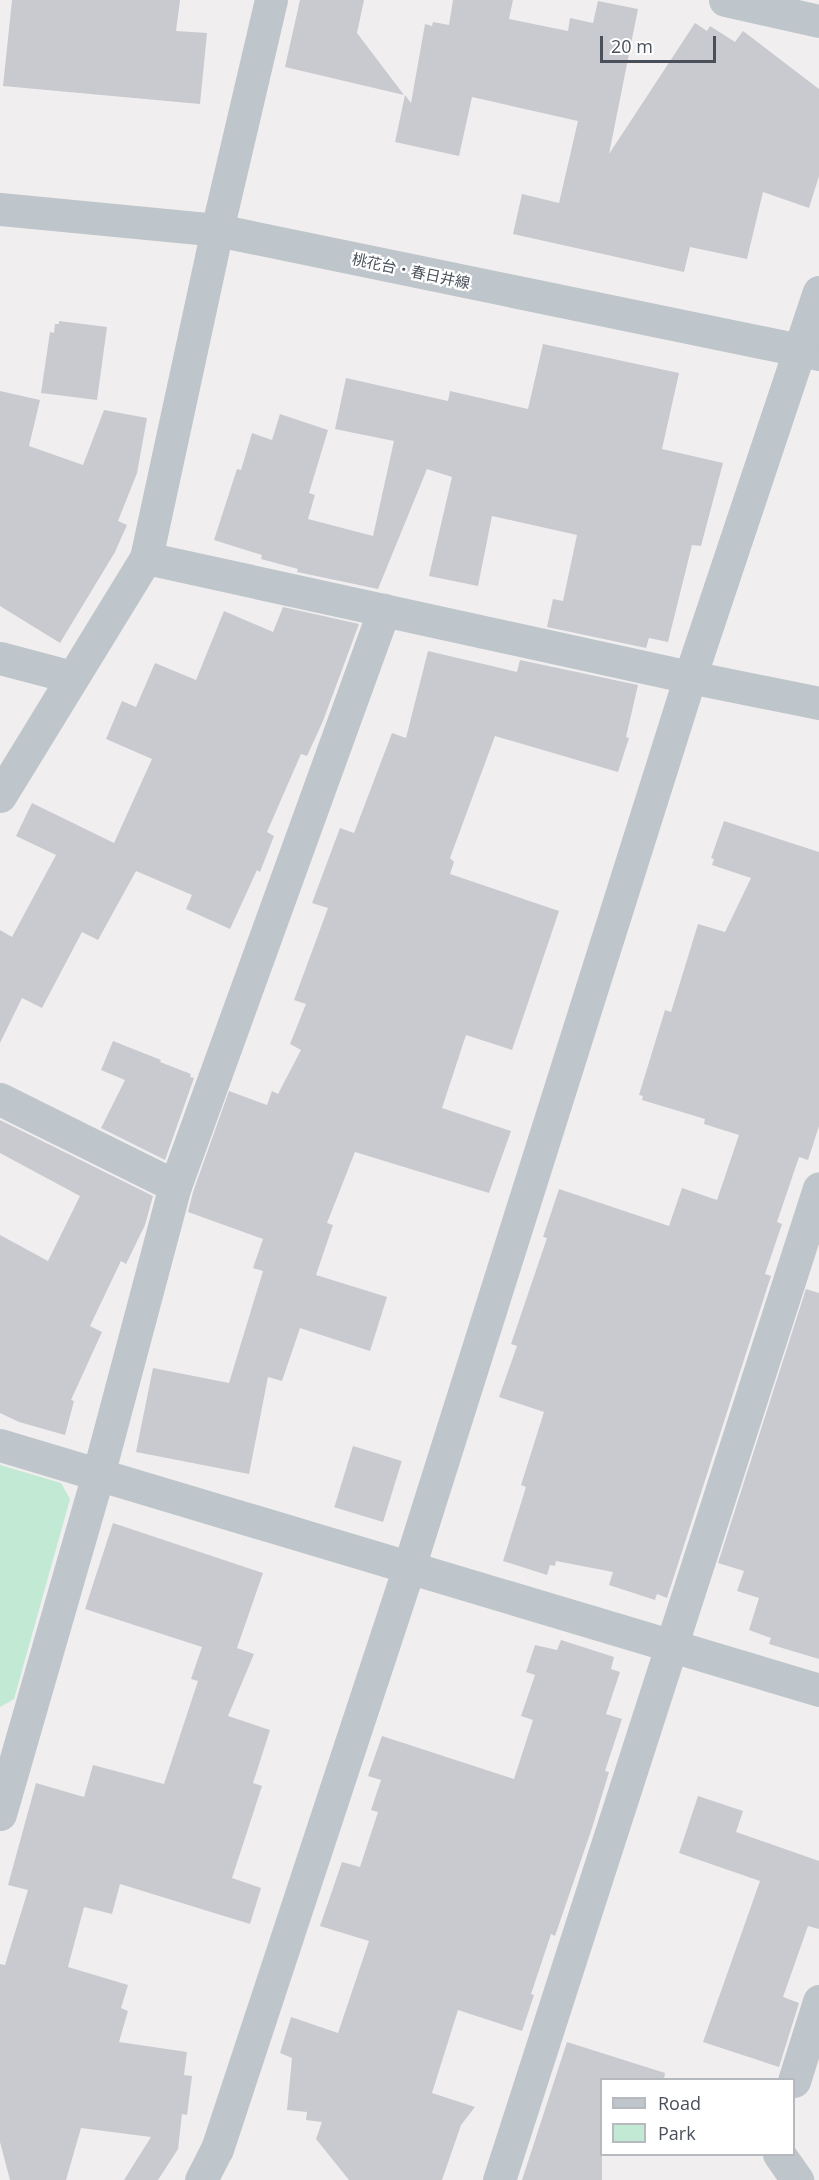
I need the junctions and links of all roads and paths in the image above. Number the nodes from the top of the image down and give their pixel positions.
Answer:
1 (270, 0) edge
2 (725, 0) edge
3 (819, 21) edge
4 (0, 209) edge
5 (217, 230) junction
6 (819, 292) edge
7 (810, 352) edge
8 (146, 558) junction
9 (384, 610) junction
10 (0, 658) edge
11 (72, 677) junction
12 (690, 677) junction
13 (819, 703) edge
14 (0, 796) edge
15 (0, 1099) edge
16 (175, 1186) junction
17 (819, 1188) edge
18 (0, 1445) edge
19 (98, 1475) junction
20 (409, 1567) junction
21 (669, 1646) junction
22 (819, 1690) edge
23 (12, 1725) edge
24 (0, 1814) edge
25 (819, 2001) edge
26 (795, 2078) edge
27 (780, 2156) edge
28 (201, 2180) edge
29 (499, 2180) edge
30 (797, 2180) edge

1 - 5 street
2 - 3 street
4 - 5 street, 桃花台・春日井線
5 - 7 street, 桃花台・春日井線
5 - 8 street
6 - 7 street
7 - 12 street
8 - 9 street
8 - 11 street
9 - 12 street
9 - 16 street
10 - 11 street
11 - 14 street
12 - 13 street
12 - 20 street
15 - 16 street
16 - 19 street
17 - 21 street
18 - 19 street
19 - 20 street
19 - 23 street
20 - 21 street
20 - 28 street
21 - 22 street
21 - 29 street
23 - 24 street
25 - 26 street
27 - 30 street

